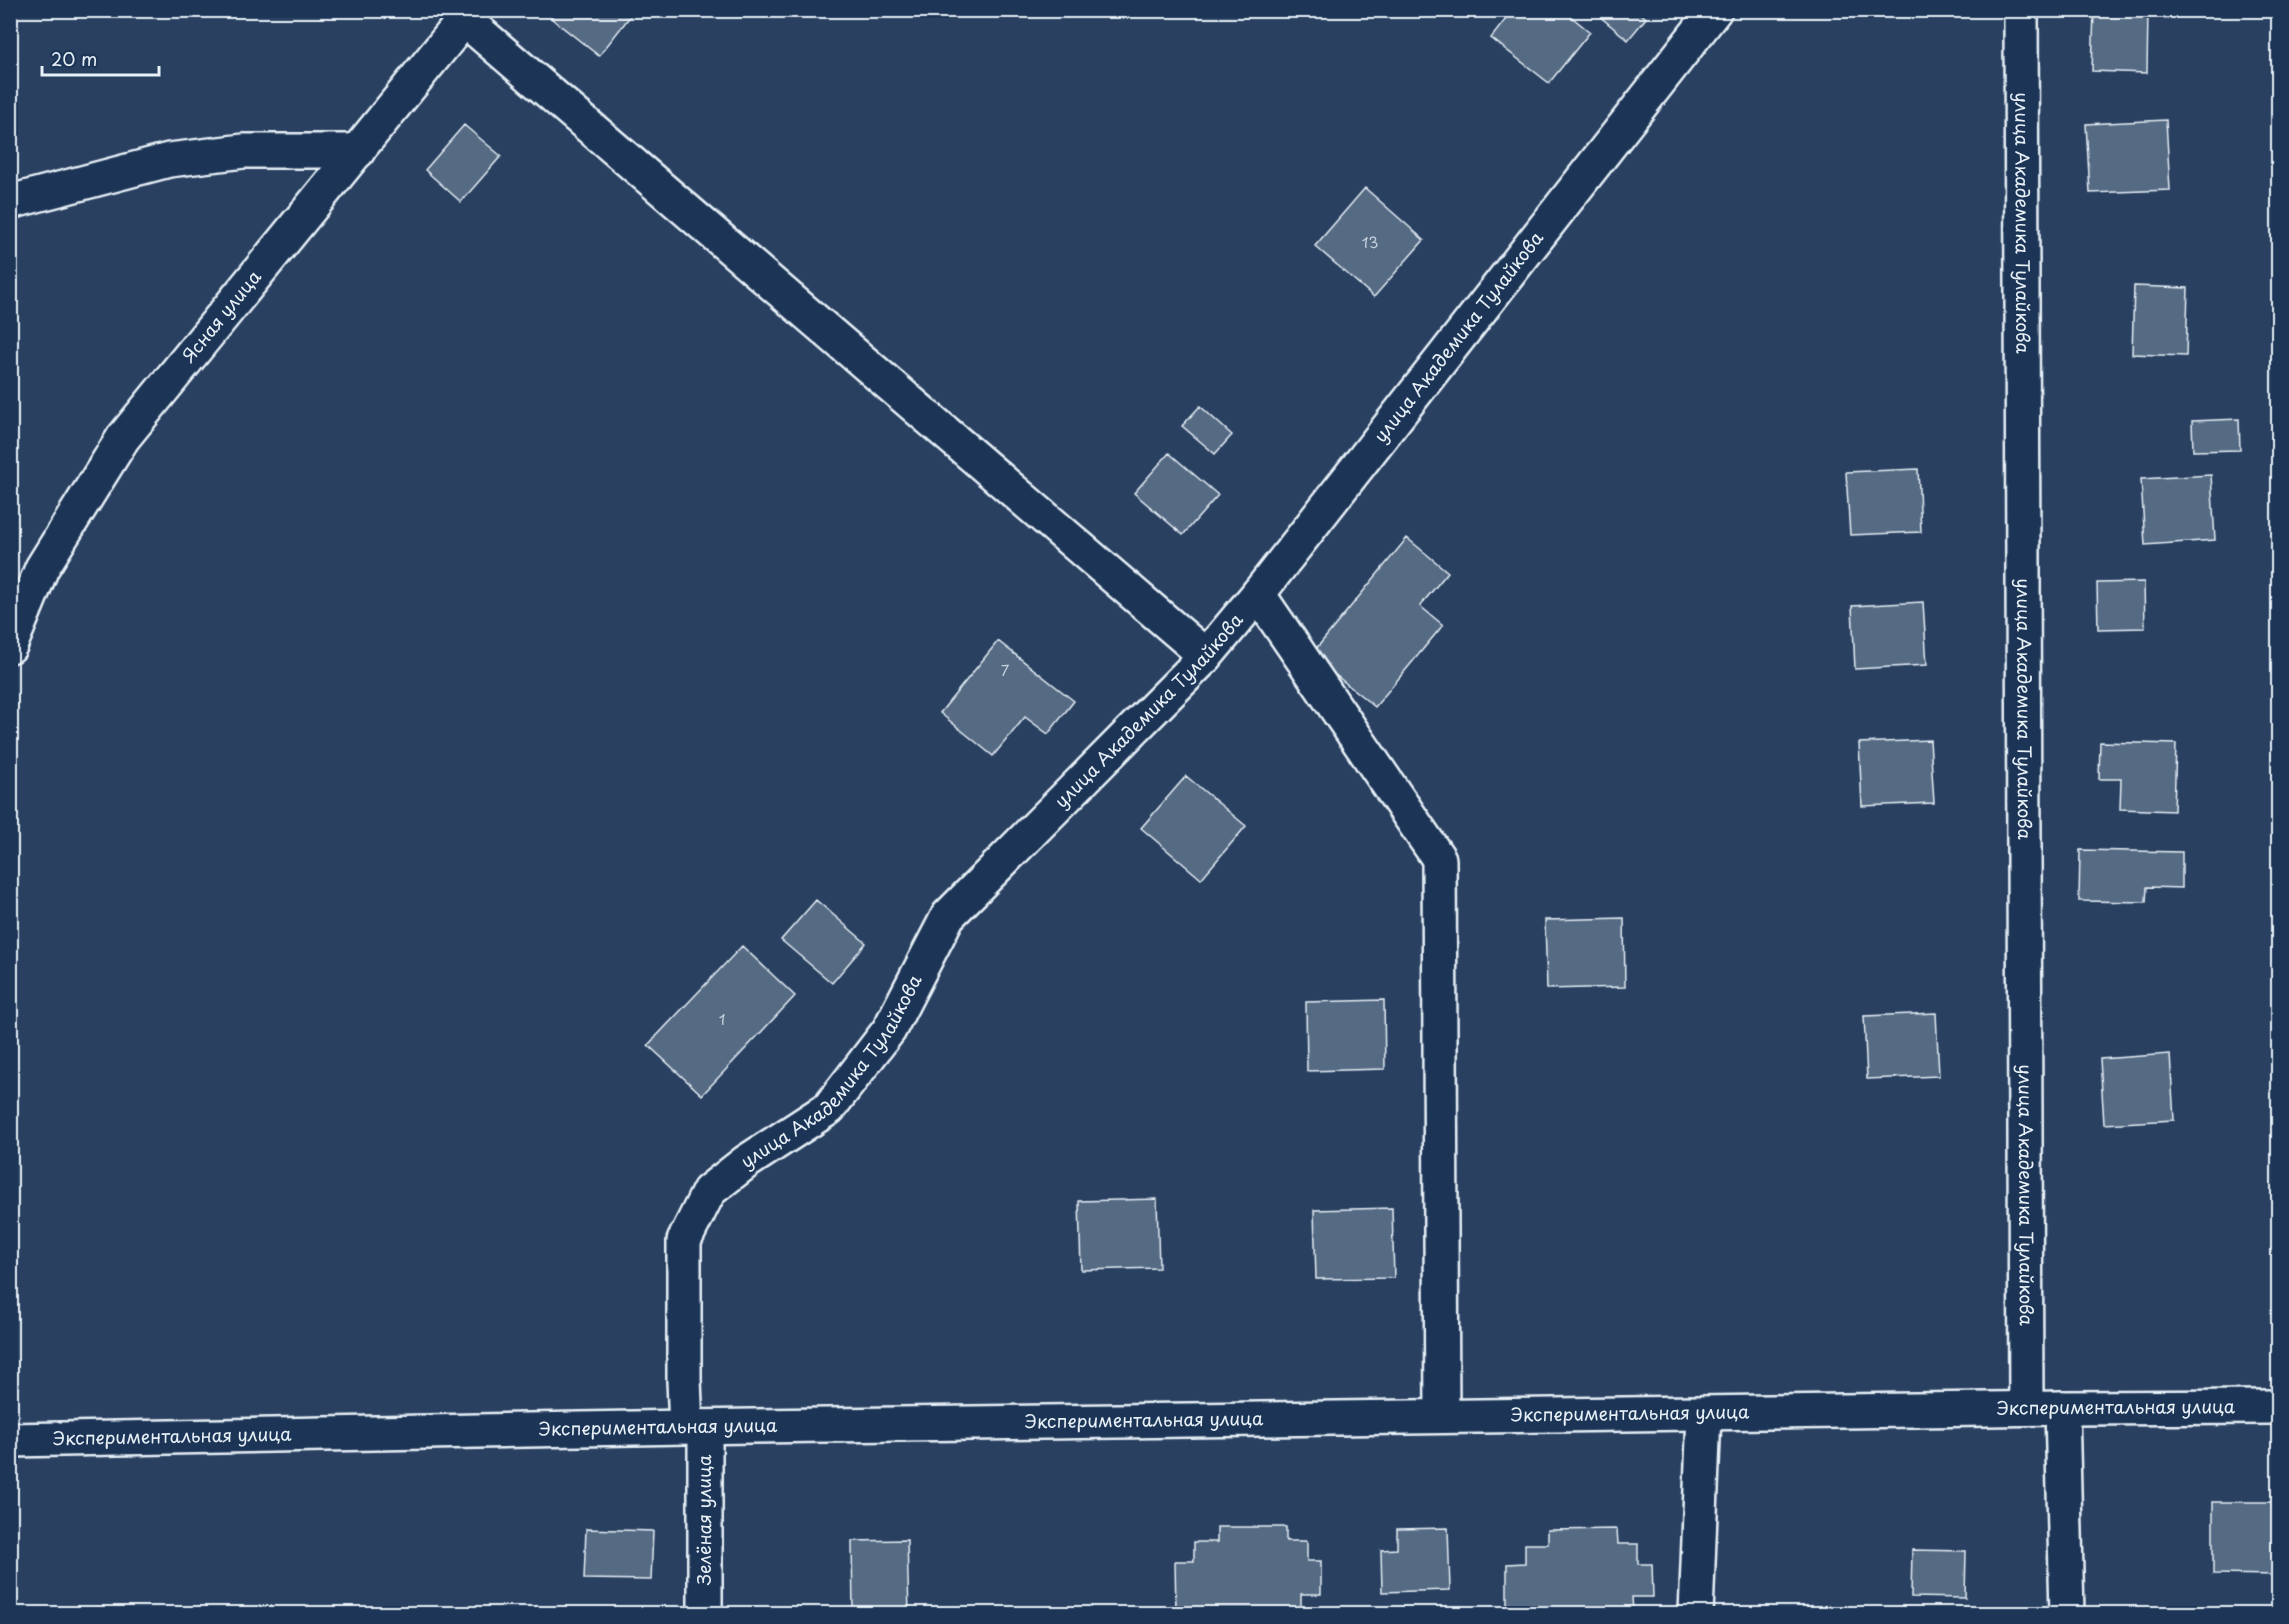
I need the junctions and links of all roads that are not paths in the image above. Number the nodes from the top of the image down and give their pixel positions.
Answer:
1 (1715, 10) edge
2 (2021, 10) edge
3 (468, 15) edge
4 (358, 151) junction
5 (10, 202) edge
6 (1258, 594) junction
7 (10, 646) edge
8 (1206, 656) junction
9 (2278, 1407) edge
10 (2026, 1408) junction
11 (2062, 1408) junction
12 (1704, 1414) junction
13 (1442, 1416) junction
14 (696, 1427) junction
15 (10, 1440) edge
16 (705, 1614) edge
17 (1696, 1614) edge
18 (2067, 1614) edge

1 - 6 street, улица Академика Тулайкова
2 - 10 street, улица Академика Тулайкова
3 - 4 street, Ясная улица
3 - 8 street
4 - 5 street
4 - 7 street, Ясная улица
6 - 8 street, улица Академика Тулайкова
6 - 13 street
8 - 14 street, улица Академика Тулайкова
9 - 11 street, Экспериментальная улица
10 - 11 street, Экспериментальная улица
10 - 12 street, Экспериментальная улица
11 - 18 street
12 - 13 street, Экспериментальная улица
12 - 17 street
13 - 14 street, Экспериментальная улица
14 - 15 street, Экспериментальная улица
14 - 16 street, Зелёная улица

